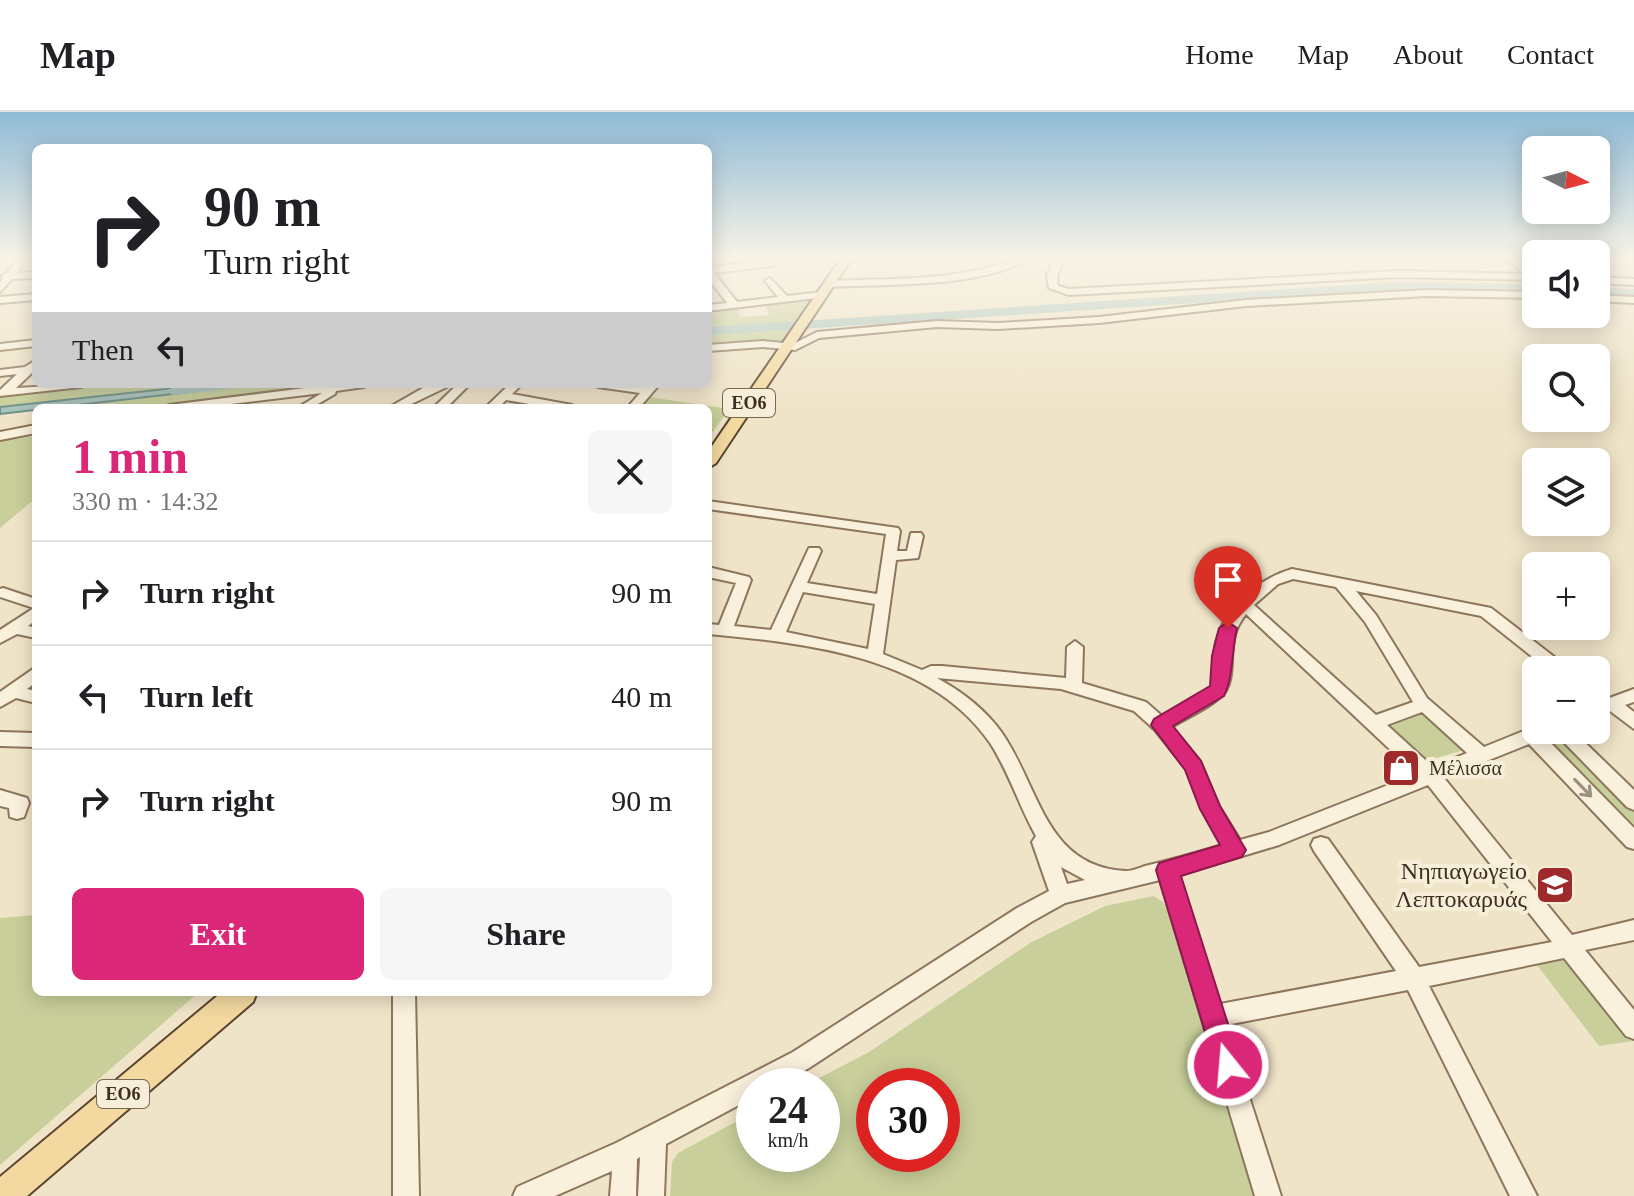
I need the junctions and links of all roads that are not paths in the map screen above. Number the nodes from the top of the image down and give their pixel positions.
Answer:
1 (813, 309) edge
2 (1189, 309) edge
3 (32, 335) edge
4 (789, 344) junction
5 (32, 345) edge
6 (18, 347) junction
7 (712, 348) edge
8 (0, 349) edge
9 (32, 367) edge
10 (0, 373) edge
11 (46, 388) edge
12 (332, 388) edge
13 (338, 388) edge
14 (429, 388) edge
15 (460, 388) edge
16 (512, 388) edge
17 (651, 388) edge
18 (3, 393) edge
19 (503, 396) junction
20 (207, 403) joint
21 (199, 404) edge
22 (310, 404) edge
23 (401, 404) edge
24 (443, 404) edge
25 (495, 404) edge
26 (549, 404) edge
27 (637, 404) edge
28 (0, 429) edge
29 (32, 429) edge
30 (32, 430) edge
31 (0, 436) edge
32 (712, 457) edge
33 (712, 506) edge
34 (916, 536) dead end
35 (814, 551) dead end
36 (888, 556) junction
37 (712, 573) edge
38 (1342, 585) junction
39 (799, 587) junction
40 (3, 593) dead end
41 (882, 600) junction
42 (32, 603) edge
43 (1245, 605) junction
44 (32, 616) edge
45 (15, 628) junction
46 (713, 631) edge
47 (32, 632) edge
48 (777, 635) junction
49 (0, 638) edge
50 (1075, 647) dead end
51 (1542, 656) edge
52 (875, 657) junction
53 (32, 676) edge
54 (923, 678) junction
55 (1074, 687) junction
56 (1634, 695) edge
57 (7, 696) edge
58 (32, 697) edge
59 (1610, 702) edge
60 (1423, 705) junction
61 (1610, 709) edge
62 (1634, 722) edge
63 (1374, 723) junction
64 (1161, 725) junction
65 (0, 739) edge
66 (32, 740) edge
67 (1522, 740) edge
68 (1548, 744) edge
69 (1575, 744) edge
70 (1482, 756) junction
71 (1432, 777) junction
72 (1026, 795) junction
73 (0, 798) edge
74 (1634, 802) edge
75 (17, 811) dead end
76 (1634, 841) edge
77 (1321, 845) dead end
78 (1235, 850) junction
79 (1156, 873) junction
80 (1061, 895) junction
81 (1634, 930) edge
82 (1569, 947) junction
83 (1414, 978) junction
84 (238, 996) edge
85 (404, 996) edge
86 (1213, 1016) junction
87 (1634, 1028) edge
88 (654, 1137) junction
89 (625, 1152) junction
90 (2, 1196) edge
91 (406, 1196) edge
92 (526, 1196) edge
93 (623, 1196) edge
94 (651, 1196) edge
95 (1268, 1196) edge
96 (1524, 1196) edge

1 - 4 main road, ΕΟ6
2 - 4 street
3 - 6 street
4 - 7 street
4 - 32 main road, ΕΟ6
5 - 6 street
6 - 8 street
9 - 10 street
9 - 18 street
11 - 18 street
12 - 20 street
13 - 22 street
14 - 23 street
15 - 24 street
16 - 19 street
17 - 27 street
19 - 25 street
19 - 26 street
20 - 21 street
28 - 29 street
30 - 31 street
33 - 36 street
34 - 36 street
35 - 39 street
36 - 41 street
37 - 46 street
38 - 43 street
38 - 51 street
38 - 60 street
39 - 41 street
39 - 48 street
40 - 42 street
41 - 52 street
43 - 63 street
43 - 64 street
44 - 45 street
45 - 47 street
45 - 49 street
46 - 48 street
48 - 52 street
50 - 55 street
52 - 54 street
53 - 57 street
54 - 55 street
54 - 72 street
55 - 64 street
56 - 59 street
57 - 58 street
60 - 63 street
60 - 70 street
61 - 62 street
63 - 71 street
64 - 78 street
65 - 66 street
67 - 70 street
68 -> 76 street
69 - 74 street
70 - 71 street
71 - 78 street
71 - 82 street
72 - 79 street
72 - 80 street
73 - 75 street
77 - 83 street
78 - 79 street
79 - 80 street
79 - 86 street
80 - 88 street
81 - 82 street
82 - 83 street
82 - 87 street
83 - 86 street
83 - 96 street
84 - 90 main road, ΕΟ6
85 - 91 street
86 - 95 street
88 - 89 street
88 - 94 street
89 - 92 street
89 - 93 street

